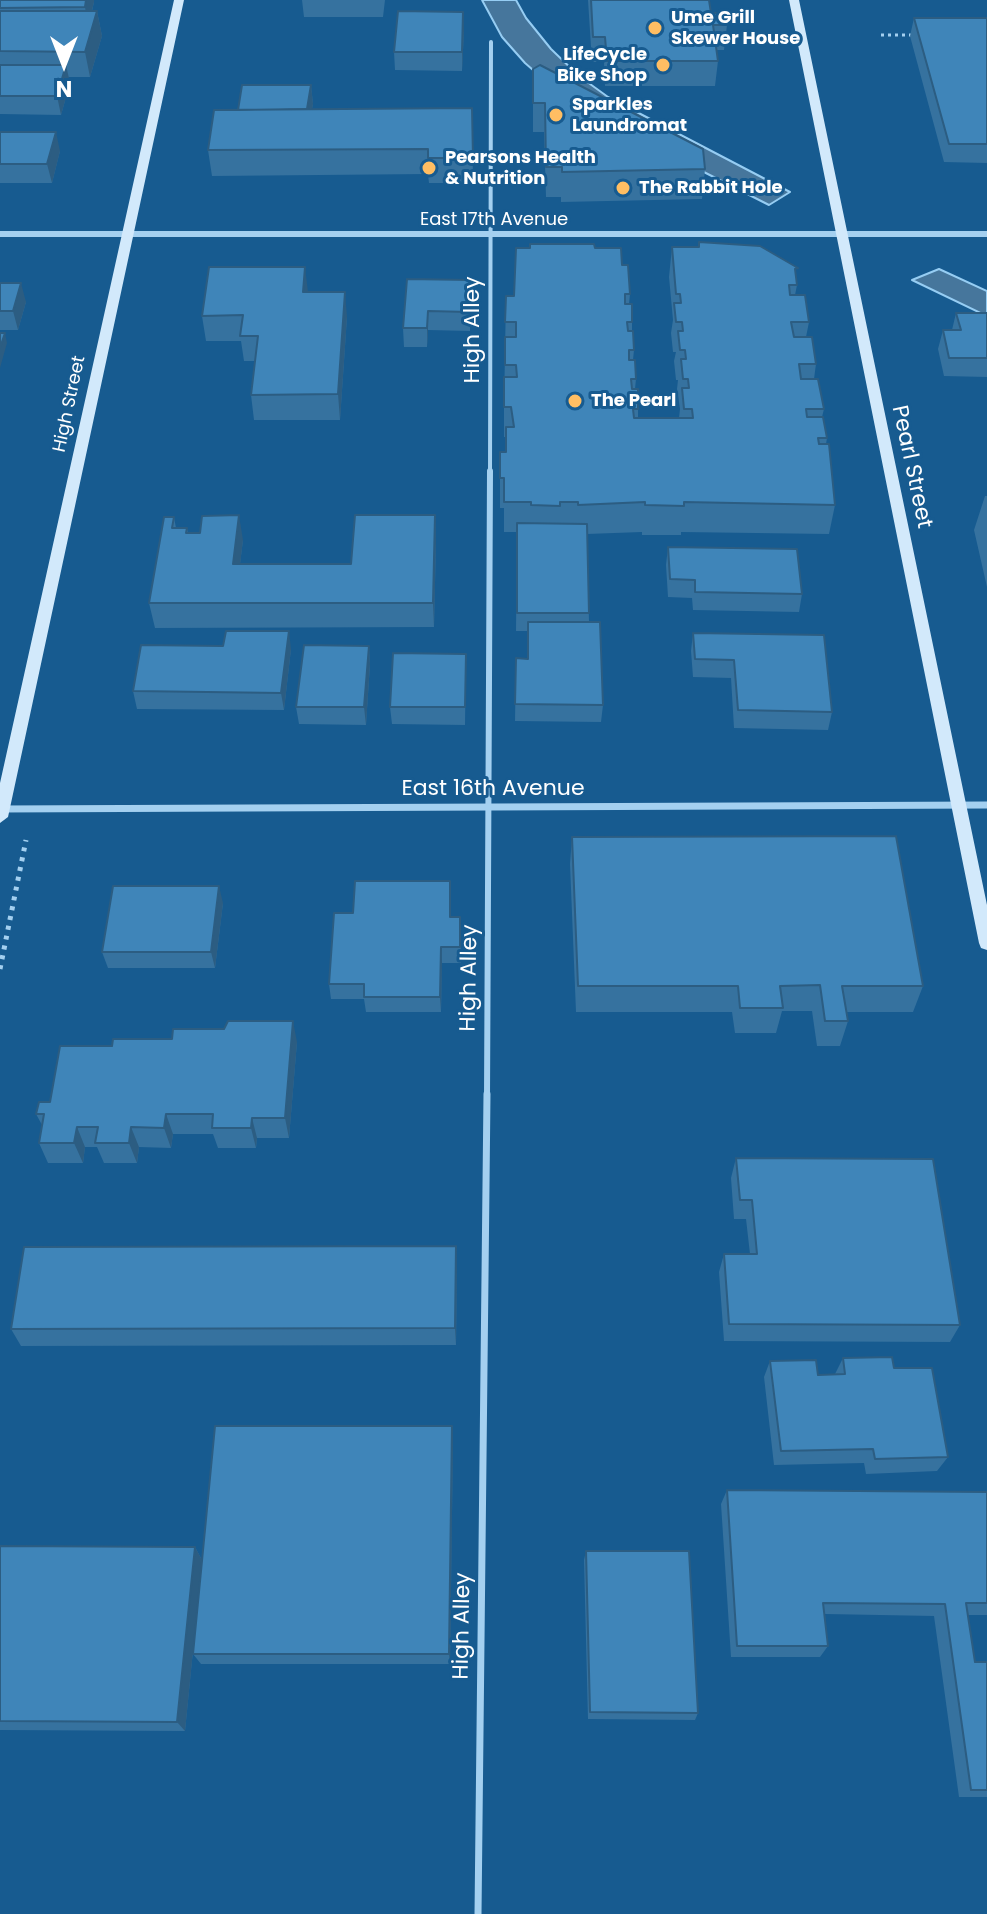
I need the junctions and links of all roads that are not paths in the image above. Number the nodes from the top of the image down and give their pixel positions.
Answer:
1 (179, 0) edge
2 (794, 0) edge
3 (491, 42) dead end
4 (0, 234) edge
5 (128, 234) junction
6 (491, 234) junction
7 (841, 234) junction
8 (987, 234) edge
9 (958, 805) junction
10 (987, 805) edge
11 (490, 807) junction
12 (1, 812) edge
13 (987, 943) edge
14 (478, 1914) edge

1 - 5 main road, High Street
2 - 7 main road, Pearl Street
3 - 6 lane, High Alley
4 - 5 street, East 17th Avenue
5 - 6 street, East 17th Avenue
5 - 12 main road, High Street
6 - 7 street, East 17th Avenue
6 - 11 lane, High Alley
7 - 8 street, East 17th Avenue
7 - 9 main road, Pearl Street
9 - 10 street, East 16th Avenue
9 - 11 street, East 16th Avenue
9 - 13 main road, Pearl Street
11 - 12 street, East 16th Avenue
11 - 14 lane, High Alley

